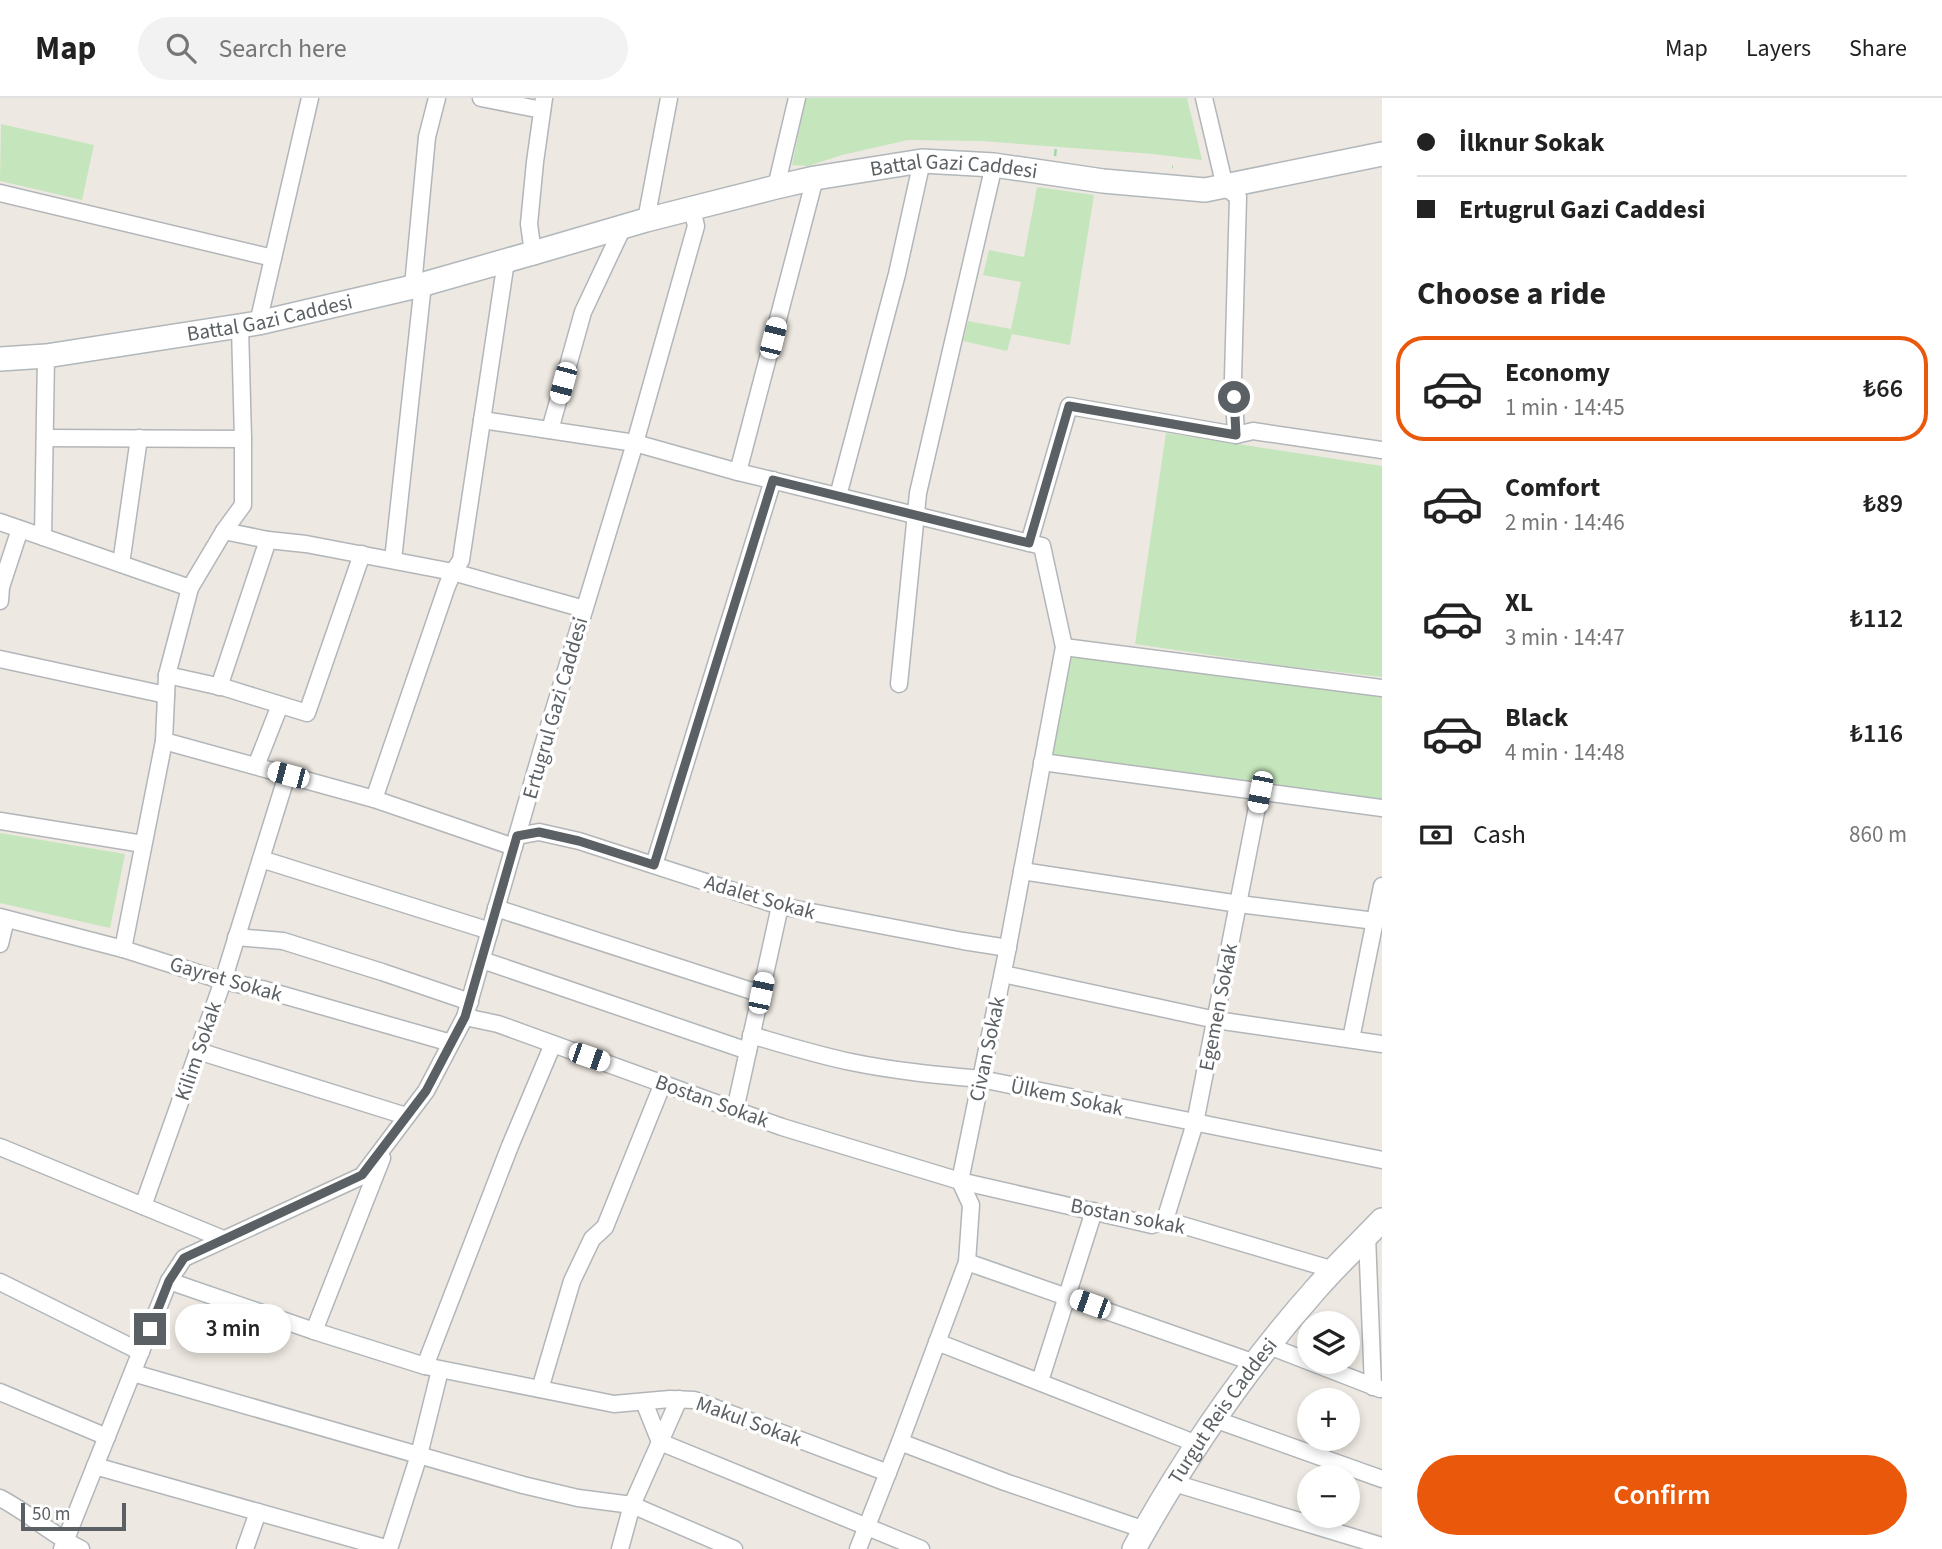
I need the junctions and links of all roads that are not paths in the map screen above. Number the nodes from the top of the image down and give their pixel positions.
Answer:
1 (310, 98) edge
2 (437, 98) edge
3 (481, 98) edge
4 (668, 98) edge
5 (797, 98) edge
6 (1204, 98) edge
7 (543, 104) edge
8 (1382, 154) edge
9 (922, 161) junction
10 (994, 164) junction
11 (815, 178) junction
12 (776, 187) junction
13 (1225, 187) junction
14 (0, 194) edge
15 (692, 209) junction
16 (646, 220) junction
17 (623, 227) junction
18 (533, 253) junction
19 (273, 258) junction
20 (506, 261) junction
21 (418, 285) junction
22 (249, 325) junction
23 (46, 356) junction
24 (0, 359) edge
25 (482, 420) junction
26 (550, 430) junction
27 (1236, 435) junction
28 (45, 438) junction
29 (139, 438) junction
30 (243, 439) junction
31 (635, 443) junction
32 (1382, 450) edge
33 (738, 472) junction
34 (773, 480) junction
35 (838, 496) junction
36 (915, 515) junction
37 (0, 522) edge
38 (20, 529) junction
39 (224, 531) junction
40 (43, 537) junction
41 (268, 540) junction
42 (1029, 543) junction
43 (362, 554) junction
44 (393, 560) junction
45 (121, 564) junction
46 (453, 572) junction
47 (190, 588) junction
48 (0, 601) edge
49 (584, 609) junction
50 (1064, 646) junction
51 (0, 659) edge
52 (167, 675) junction
53 (899, 684) dead end
54 (219, 687) junction
55 (1382, 688) edge
56 (166, 695) junction
57 (280, 705) junction
58 (164, 741) junction
59 (1042, 762) junction
60 (256, 766) junction
61 (288, 775) junction
62 (1260, 792) junction
63 (374, 799) junction
64 (1382, 808) edge
65 (0, 821) edge
66 (515, 842) junction
67 (143, 844) junction
68 (261, 859) junction
69 (654, 865) junction
70 (1022, 871) junction
71 (1382, 886) edge
72 (1239, 904) junction
73 (780, 906) junction
74 (496, 908) junction
75 (3, 918) edge
76 (1375, 921) junction
77 (490, 931) junction
78 (236, 937) junction
79 (0, 944) edge
80 (1008, 948) junction
81 (123, 949) junction
82 (482, 960) junction
83 (1003, 974) junction
84 (223, 981) junction
85 (761, 993) junction
86 (467, 1009) junction
87 (1216, 1020) junction
88 (751, 1035) junction
89 (1351, 1039) junction
90 (451, 1044) junction
91 (552, 1044) junction
92 (1382, 1044) edge
93 (198, 1051) junction
94 (748, 1051) junction
95 (981, 1079) junction
96 (663, 1083) junction
97 (735, 1110) junction
98 (406, 1116) junction
99 (1195, 1123) junction
100 (390, 1138) junction
101 (0, 1147) edge
102 (1382, 1160) edge
103 (960, 1181) junction
104 (143, 1206) junction
105 (1094, 1211) junction
106 (1165, 1220) junction
107 (1374, 1228) edge
108 (223, 1239) junction
109 (967, 1262) junction
110 (1334, 1270) junction
111 (169, 1281) junction
112 (0, 1282) edge
113 (1067, 1296) junction
114 (314, 1331) junction
115 (937, 1342) junction
116 (141, 1352) junction
117 (1262, 1355) junction
118 (432, 1368) junction
119 (133, 1373) junction
120 (1040, 1381) junction
121 (1378, 1389) edge
122 (540, 1390) junction
123 (0, 1392) edge
124 (679, 1399) junction
125 (644, 1402) junction
126 (1214, 1419) junction
127 (107, 1437) junction
128 (660, 1442) junction
129 (901, 1442) junction
130 (1197, 1444) junction
131 (419, 1455) junction
132 (95, 1466) junction
133 (888, 1472) junction
134 (1382, 1479) edge
135 (1174, 1483) junction
136 (0, 1498) edge
137 (632, 1505) junction
138 (258, 1512) junction
139 (866, 1528) junction
140 (1139, 1540) edge
141 (63, 1545) edge
142 (1382, 1546) edge
143 (81, 1549) edge
144 (245, 1549) edge
145 (389, 1549) edge
146 (620, 1549) edge
147 (734, 1549) edge
148 (858, 1549) edge
149 (921, 1549) edge

1 - 19 street
2 - 21 street
3 - 7 street
4 - 16 street
5 - 12 street
6 - 13 street
7 - 18 street
8 - 13 street, Battal Gazi Caddesi
9 - 10 street, Battal Gazi Caddesi
9 - 11 street, Battal Gazi Caddesi
9 - 35 street
10 - 13 street, Battal Gazi Caddesi
10 - 36 street
11 - 12 street, Battal Gazi Caddesi
11 - 33 street
12 - 15 street, Battal Gazi Caddesi
13 - 27 street
14 - 19 street
15 - 16 street, Battal Gazi Caddesi
15 - 31 street, Ertugrul Gazi Caddesi
16 - 17 street, Battal Gazi Caddesi
17 - 18 street, Battal Gazi Caddesi
17 - 26 street
18 - 20 street, Battal Gazi Caddesi
19 - 22 street
20 - 21 street, Battal Gazi Caddesi
20 - 25 street
21 - 22 street, Battal Gazi Caddesi
21 - 44 street
22 - 23 street, Battal Gazi Caddesi
22 - 30 street
23 - 24 street, Battal Gazi Caddesi
23 - 28 street
25 - 26 street
25 - 46 street
26 - 31 street
27 - 32 street
27 - 42 street
28 - 29 street
28 - 40 street
29 - 30 street
29 - 45 street
30 - 39 street
31 - 33 street
31 - 49 street, Ertugrul Gazi Caddesi
33 - 34 street
34 - 35 street
34 - 69 street
35 - 36 street
36 - 42 street
36 - 53 street
37 - 38 street
38 - 40 street
38 - 48 street
39 - 41 street
39 - 47 street
40 - 45 street
41 - 43 street
41 - 54 street
42 - 50 street, Civan Sokak
43 - 44 street
43 - 57 street
44 - 46 street
45 - 47 street
46 - 49 street
46 - 63 street
47 - 52 street
49 - 66 street, Ertugrul Gazi Caddesi
50 - 55 street
50 - 59 street, Civan Sokak
51 - 56 street
52 - 54 street
52 - 56 street
54 - 57 street
56 - 58 street
57 - 60 street
58 - 60 street, Adalet Sokak
58 - 67 street
59 - 62 street
59 - 70 street, Civan Sokak
60 - 61 street, Adalet Sokak
61 - 63 street, Adalet Sokak
61 - 68 street, Kilim Sokak
62 - 64 street
62 - 72 street, Egemen Sokak
63 - 66 street, Adalet Sokak
65 - 67 street
66 - 69 street, Adalet Sokak
66 - 74 street, Ertugrul Gazi Caddesi
67 - 81 street
68 - 77 street
68 - 78 street, Kilim Sokak
69 - 73 street, Adalet Sokak
70 - 72 street
70 - 80 street, Civan Sokak
71 - 76 street
72 - 76 street
72 - 87 street, Egemen Sokak
73 - 80 street, Adalet Sokak
73 - 85 street
74 - 77 street, Ertugrul Gazi Caddesi
74 - 85 street
75 - 79 street
75 - 81 street, Gayret Sokak
76 - 89 street
77 - 82 street, Ertugrul Gazi Caddesi
78 - 84 street, Kilim Sokak
78 - 86 street, Bostan Sokak
80 - 83 street, Civan Sokak
81 - 84 street, Gayret Sokak
82 - 86 street, Ertugrul Gazi Caddesi
82 - 94 street
83 - 87 street
83 - 95 street, Civan Sokak
84 - 90 street, Gayret Sokak
84 - 93 street, Kilim Sokak
85 - 88 street
86 - 90 street, Ertugrul Gazi Caddesi
86 - 91 street, Bostan Sokak
87 - 89 street
87 - 99 street, Egemen Sokak
88 - 94 street
88 - 95 street, Ülkem Sokak
89 - 92 street
90 - 98 street, Ertugrul Gazi Caddesi
91 - 96 street, Bostan Sokak
91 - 118 street
93 - 98 street
93 - 104 street, Kilim Sokak
94 - 97 street
95 - 99 street, Ülkem Sokak
95 - 103 street, Civan Sokak
96 - 97 street, Bostan Sokak
96 - 122 street
97 - 103 street, Bostan Sokak
98 - 100 street, Ertugrul Gazi Caddesi
99 - 102 street, Ülkem Sokak
99 - 106 street, Egemen Sokak
100 - 108 street, Ertugrul Gazi Caddesi
100 - 114 street
101 - 104 street
103 - 105 street, Bostan sokak
103 - 109 street, Civan Sokak
104 - 108 street
105 - 106 street, Bostan sokak
105 - 113 street
106 - 110 street, Bostan sokak
107 - 110 street, Turgut Reis Caddesi
107 - 121 street
108 - 111 street, Ertugrul Gazi Caddesi
109 - 113 street
109 - 115 street, Civan Sokak
110 - 117 street, Turgut Reis Caddesi
111 - 114 street, Makul Sokak
111 - 116 street, Ertugrul Gazi Caddesi
112 - 116 street
113 - 117 street
113 - 120 street
114 - 118 street, Makul Sokak
115 - 120 street
115 - 129 street, Civan Sokak
116 - 119 street, Ertugrul Gazi Caddesi
117 - 121 street
117 - 126 street, Turgut Reis Caddesi
118 - 122 street, Makul Sokak
118 - 131 street
119 - 127 street, Ertugrul Gazi Caddesi
119 - 131 street
120 - 130 street
122 - 125 street, Makul Sokak
123 - 127 street
124 - 125 street, Makul Sokak
124 - 128 street
124 - 133 street, Makul Sokak
125 - 128 street
126 - 130 street, Turgut Reis Caddesi
126 - 134 street
127 - 132 street, Ertugrul Gazi Caddesi
128 - 137 street
128 - 139 street
129 - 133 street, Civan Sokak
129 - 140 street
130 - 135 street, Turgut Reis Caddesi
131 - 137 street
131 - 145 street
132 - 138 street
132 - 141 street, Ertugrul Gazi Caddesi
133 - 139 street, Civan Sokak
135 - 140 street, Turgut Reis Caddesi
135 - 142 street
136 - 141 street
137 - 146 street
137 - 147 street
138 - 144 street
138 - 145 street
139 - 148 street, Civan Sokak
139 - 149 street
141 - 143 street

